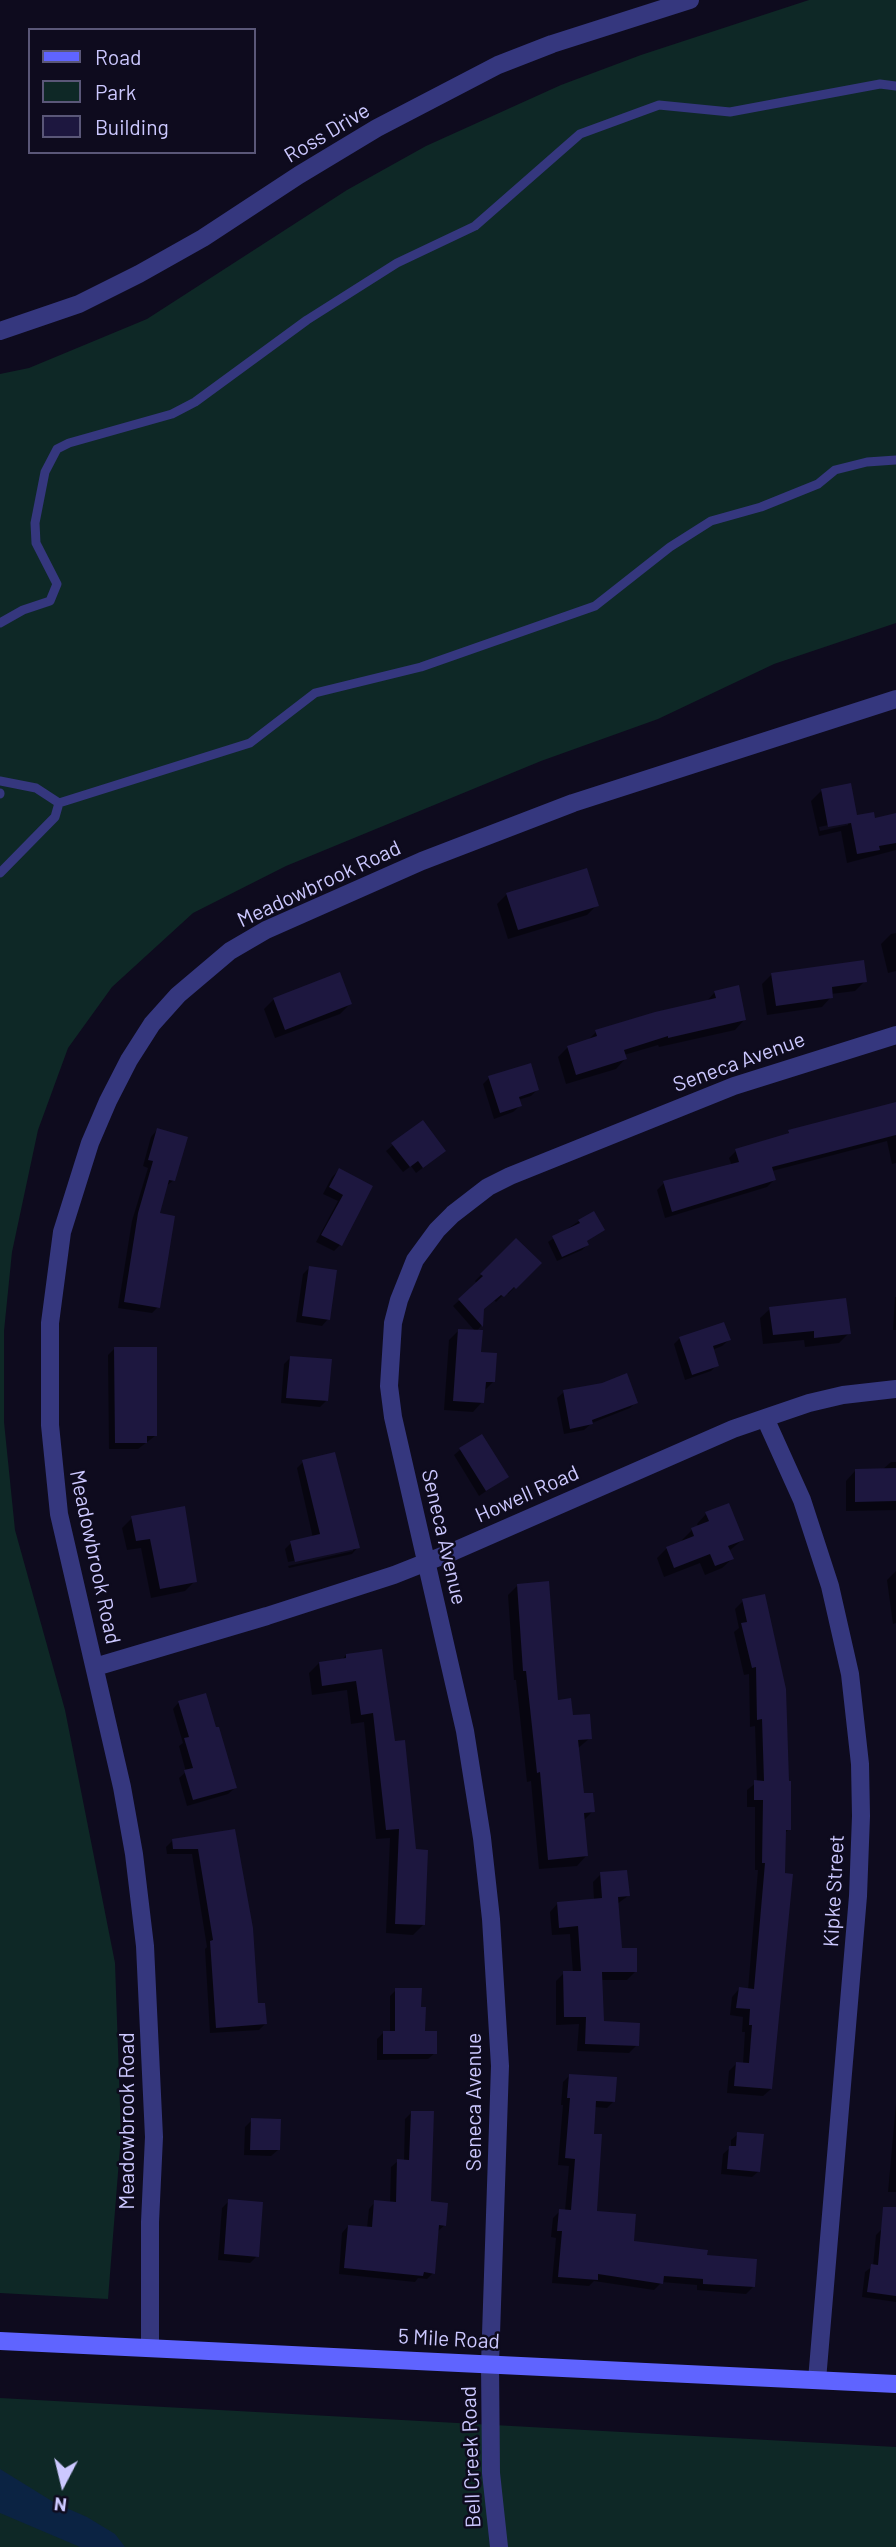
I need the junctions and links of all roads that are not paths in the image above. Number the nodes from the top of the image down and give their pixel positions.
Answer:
1 (690, 0) edge
2 (896, 86) edge
3 (0, 331) edge
4 (896, 460) edge
5 (0, 623) edge
6 (896, 699) edge
7 (0, 781) edge
8 (60, 803) junction
9 (0, 873) edge
10 (896, 1035) edge
11 (896, 1390) edge
12 (765, 1418) junction
13 (427, 1562) junction
14 (95, 1667) junction
15 (0, 2340) edge
16 (150, 2347) junction
17 (490, 2364) junction
18 (817, 2380) junction
19 (896, 2384) edge
20 (499, 2547) edge

1 - 3 street, Ross Drive
2 - 5 lane
4 - 8 lane
6 - 14 street, Meadowbrook Road
7 - 8 lane
8 - 9 lane
10 - 13 street, Seneca Avenue
11 - 12 street, Howell Road
12 - 13 street, Howell Road
12 - 18 street, Kipke Street
13 - 14 street, Howell Road
13 - 17 street, Seneca Avenue
14 - 16 street, Meadowbrook Road
15 - 16 main road, 5 Mile Road
16 - 17 main road, 5 Mile Road
17 - 18 main road, 5 Mile Road
17 - 20 street, Bell Creek Road
18 - 19 main road, 5 Mile Road

